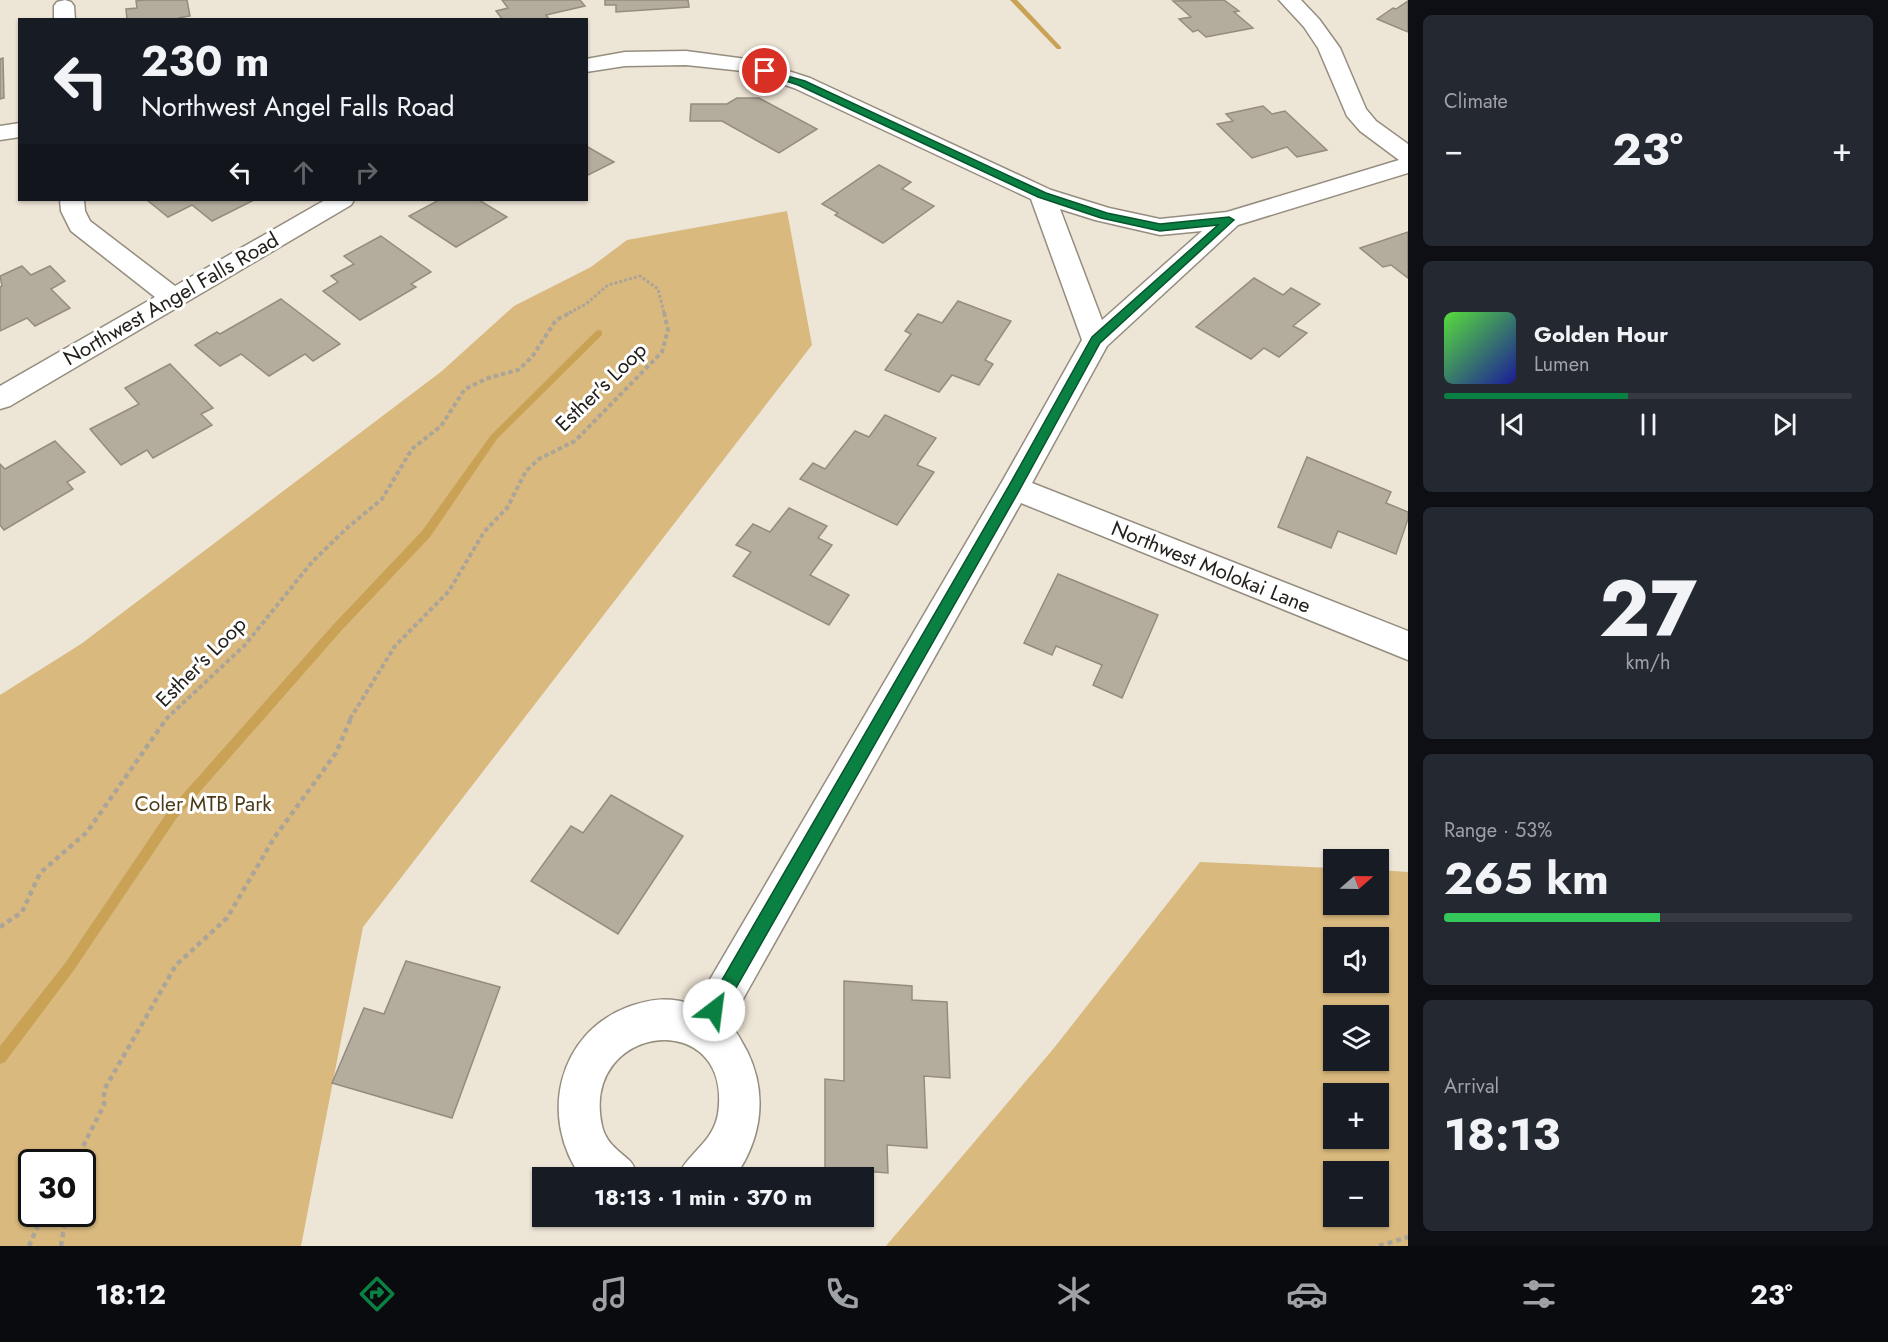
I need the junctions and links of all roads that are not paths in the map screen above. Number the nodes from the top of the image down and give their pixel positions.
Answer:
1 (1289, 0) edge
2 (588, 66) edge
3 (18, 130) edge
4 (0, 133) edge
5 (1408, 155) edge
6 (1408, 165) edge
7 (1042, 195) junction
8 (72, 201) edge
9 (340, 201) edge
10 (1229, 220) junction
11 (173, 298) junction
12 (1096, 340) junction
13 (0, 399) edge
14 (1014, 488) junction
15 (1408, 646) edge
16 (703, 1030) junction
17 (604, 1167) edge
18 (712, 1167) edge

1 - 5 street
2 - 7 street
3 - 4 street
6 - 10 street
7 - 10 street
7 - 12 street
8 - 11 street
9 - 11 street, Northwest Angel Falls Road
10 - 12 street
11 - 13 street, Northwest Angel Falls Road
12 - 14 street
14 - 15 street, Northwest Molokai Lane
14 - 16 street
16 - 17 street
16 - 18 street

